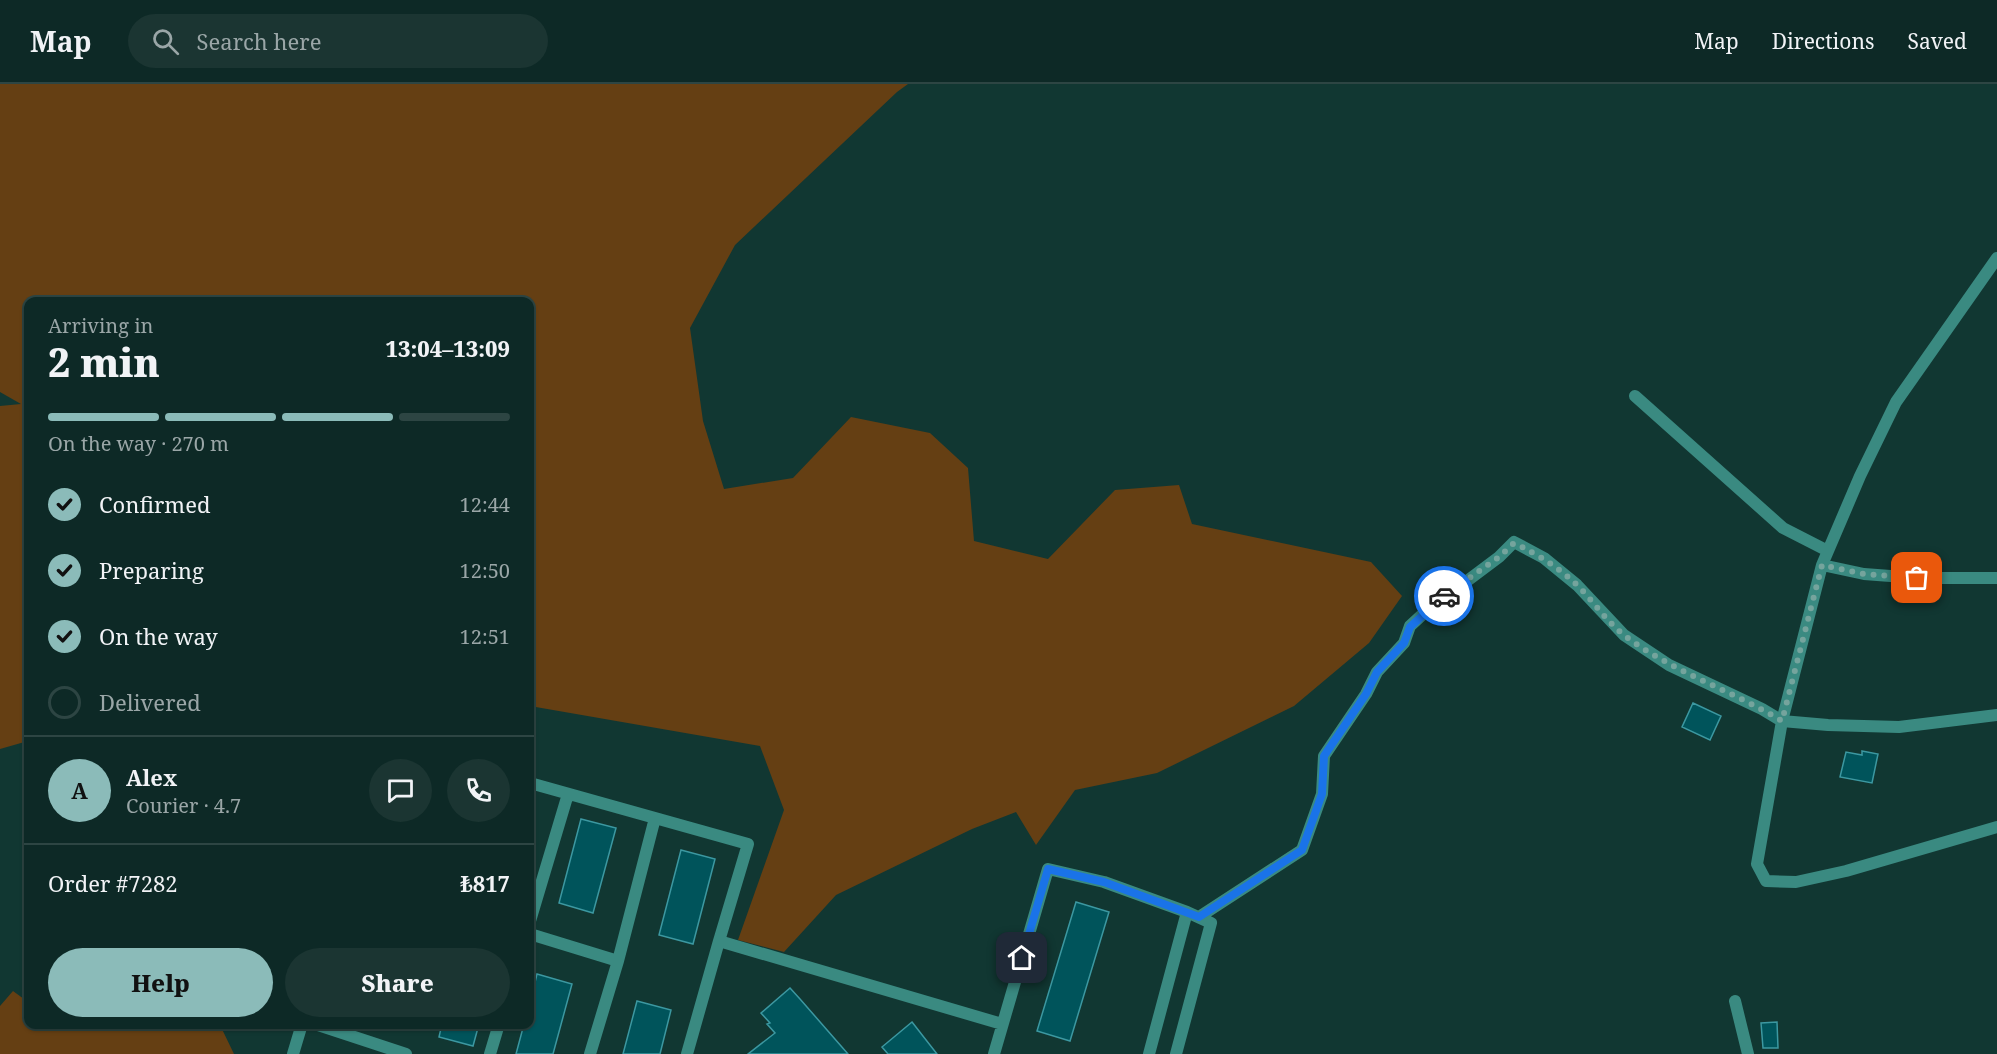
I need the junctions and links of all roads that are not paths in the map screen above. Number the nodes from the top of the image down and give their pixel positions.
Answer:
1 (1997, 258) edge
2 (1635, 396) dead end
3 (1828, 550) junction
4 (1822, 565) junction
5 (1997, 578) edge
6 (1997, 715) edge
7 (1782, 721) junction
8 (534, 784) edge
9 (568, 794) junction
10 (655, 818) junction
11 (1997, 827) edge
12 (534, 908) edge
13 (1193, 914) junction
14 (534, 935) edge
15 (719, 941) junction
16 (618, 961) junction
17 (1735, 1001) dead end
18 (1002, 1024) junction
19 (300, 1029) edge
20 (330, 1029) edge
21 (498, 1029) edge
22 (292, 1054) edge
23 (406, 1054) edge
24 (490, 1054) edge
25 (590, 1054) edge
26 (687, 1054) edge
27 (994, 1054) edge
28 (1149, 1054) edge
29 (1176, 1054) edge
30 (1748, 1054) edge

1 - 3 street
2 - 3 street
3 - 4 street
4 - 5 street
4 - 7 street
6 - 7 street
7 - 11 street
7 - 13 street
8 - 9 street
9 - 10 street
9 - 12 street
10 - 15 street
10 - 16 street
13 - 18 street
13 - 28 street
13 - 29 street
14 - 16 street
15 - 18 street
15 - 26 street
16 - 25 street
17 - 30 street
18 - 27 street
19 - 22 street
20 - 23 street
21 - 24 street

